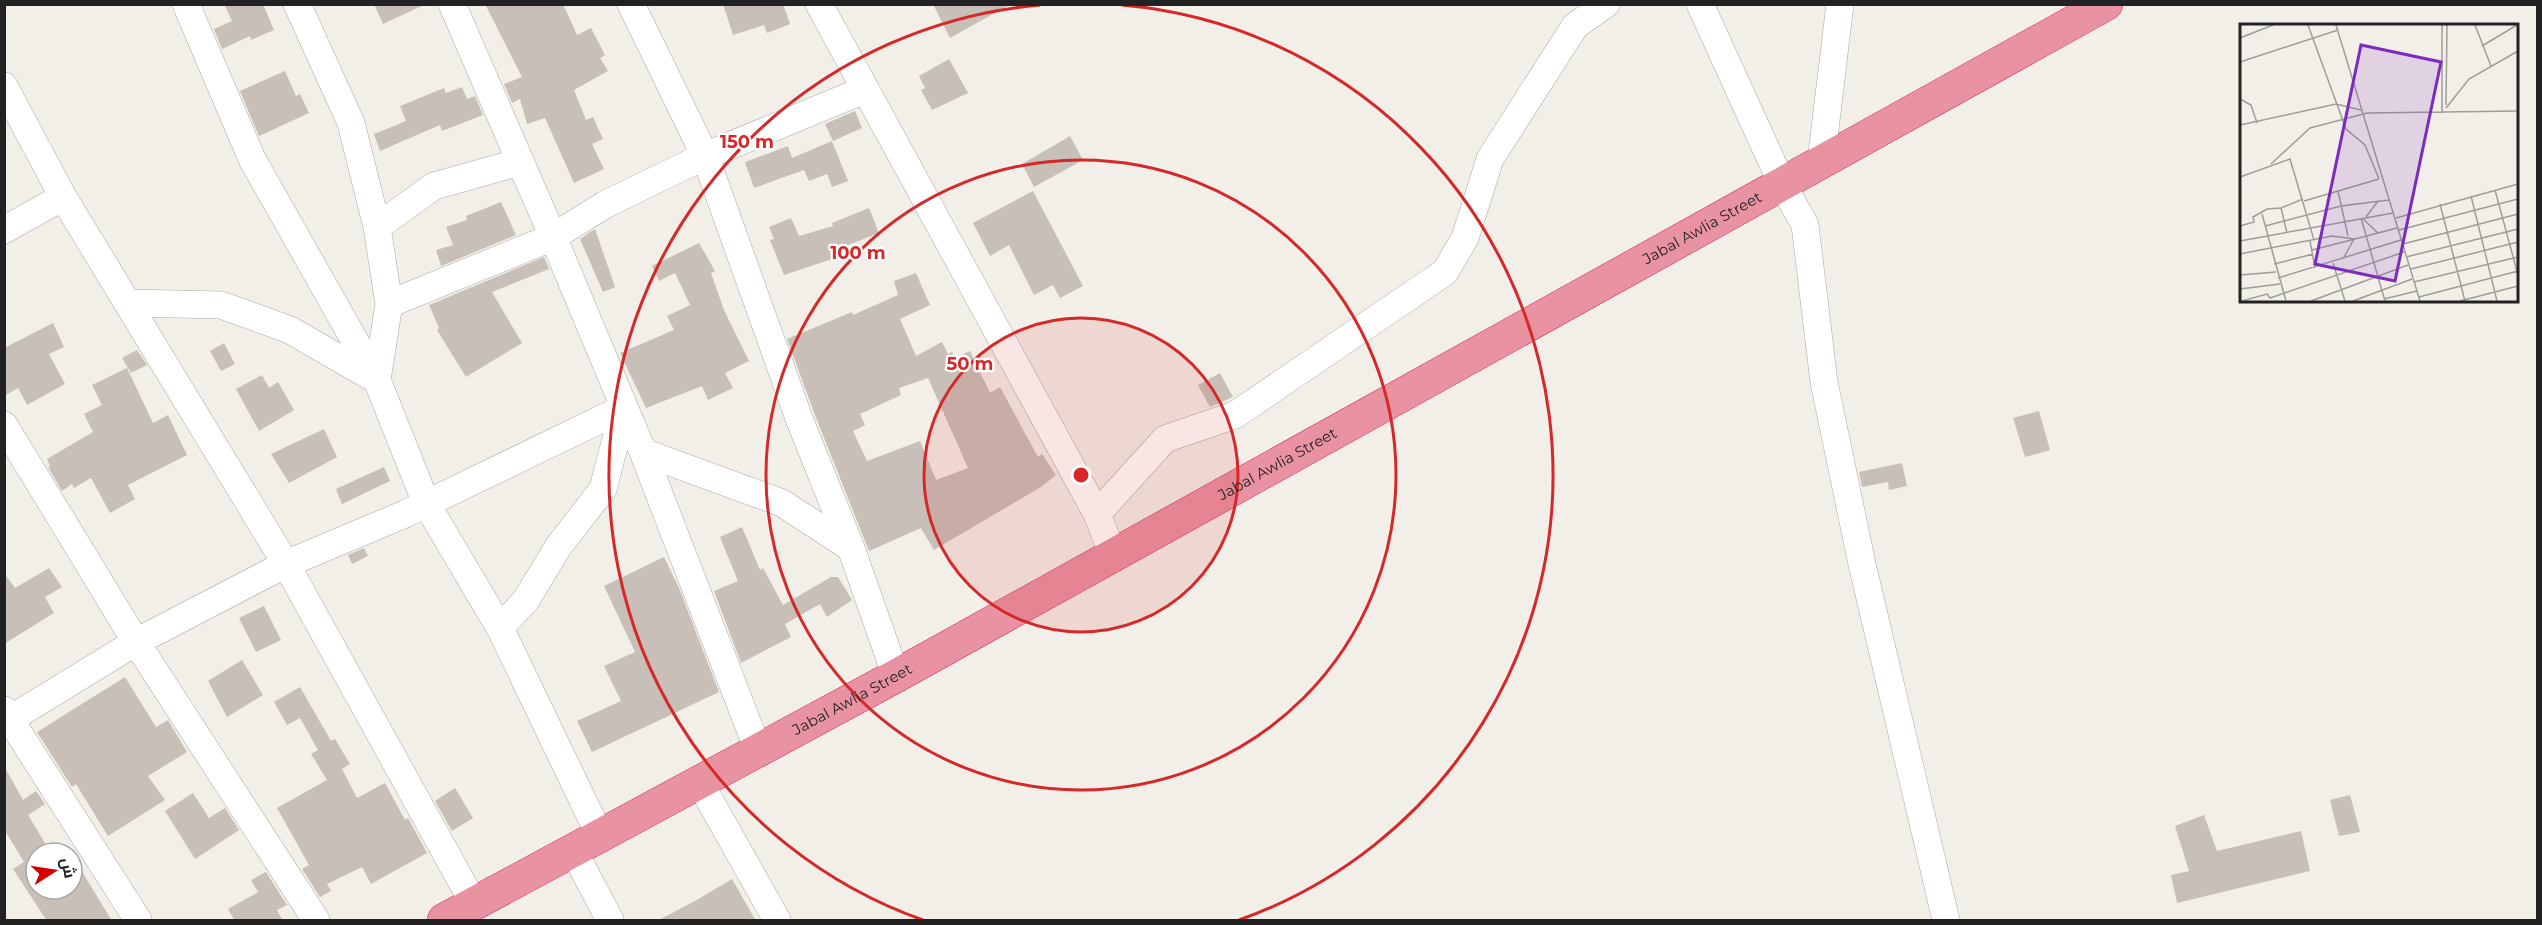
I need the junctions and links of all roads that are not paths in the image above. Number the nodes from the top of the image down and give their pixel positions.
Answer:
1 (186, 4) edge
2 (297, 4) edge
3 (452, 4) edge
4 (631, 4) edge
5 (819, 4) edge
6 (1606, 4) edge
7 (1700, 4) edge
8 (1840, 4) edge
9 (2106, 4) edge
10 (4, 86) edge
11 (864, 90) junction
12 (705, 156) junction
13 (520, 162) junction
14 (1821, 162) junction
15 (1782, 184) junction
16 (63, 197) junction
17 (376, 227) junction
18 (4, 230) edge
19 (553, 237) junction
20 (127, 303) junction
21 (389, 304) junction
22 (376, 380) junction
23 (624, 408) junction
24 (4, 425) edge
25 (642, 452) junction
26 (426, 503) junction
27 (1098, 514) junction
28 (851, 548) junction
29 (1113, 555) junction
30 (286, 564) junction
31 (500, 628) junction
32 (136, 642) junction
33 (896, 676) junction
34 (7, 717) edge
35 (758, 750) junction
36 (700, 783) junction
37 (587, 843) junction
38 (474, 904) junction
39 (138, 921) edge
40 (316, 921) edge
41 (444, 921) edge
42 (610, 921) edge
43 (777, 921) edge
44 (1946, 921) edge

1 - 22 street
2 - 17 street
3 - 13 street
4 - 12 street
5 - 11 street
6 - 27 street
7 - 15 street
8 - 14 street
9 - 14 highway, Jabal Awlia Street
10 - 16 street
11 - 12 street
11 - 27 street
12 - 19 street
12 - 28 street
13 - 17 street
13 - 19 street
14 - 15 highway, Jabal Awlia Street
15 - 29 highway, Jabal Awlia Street
15 - 44 street
16 - 18 street
16 - 20 street
17 - 21 street
19 - 21 street
19 - 23 street
20 - 22 street
20 - 30 street
21 - 22 street
22 - 26 street
23 - 25 street
23 - 26 street
23 - 31 street
24 - 32 street
25 - 28 street
25 - 35 street
26 - 30 street
26 - 31 street
27 - 29 street
28 - 33 street
29 - 33 highway, Jabal Awlia Street
30 - 32 street
30 - 38 street
31 - 37 street
32 - 34 street
32 - 40 street
33 - 35 highway, Jabal Awlia Street
34 - 39 street
35 - 36 highway, Jabal Awlia Street
36 - 37 highway, Jabal Awlia Street
36 - 43 street
37 - 38 highway, Jabal Awlia Street
37 - 42 street
38 - 41 highway, Jabal Awlia Street

